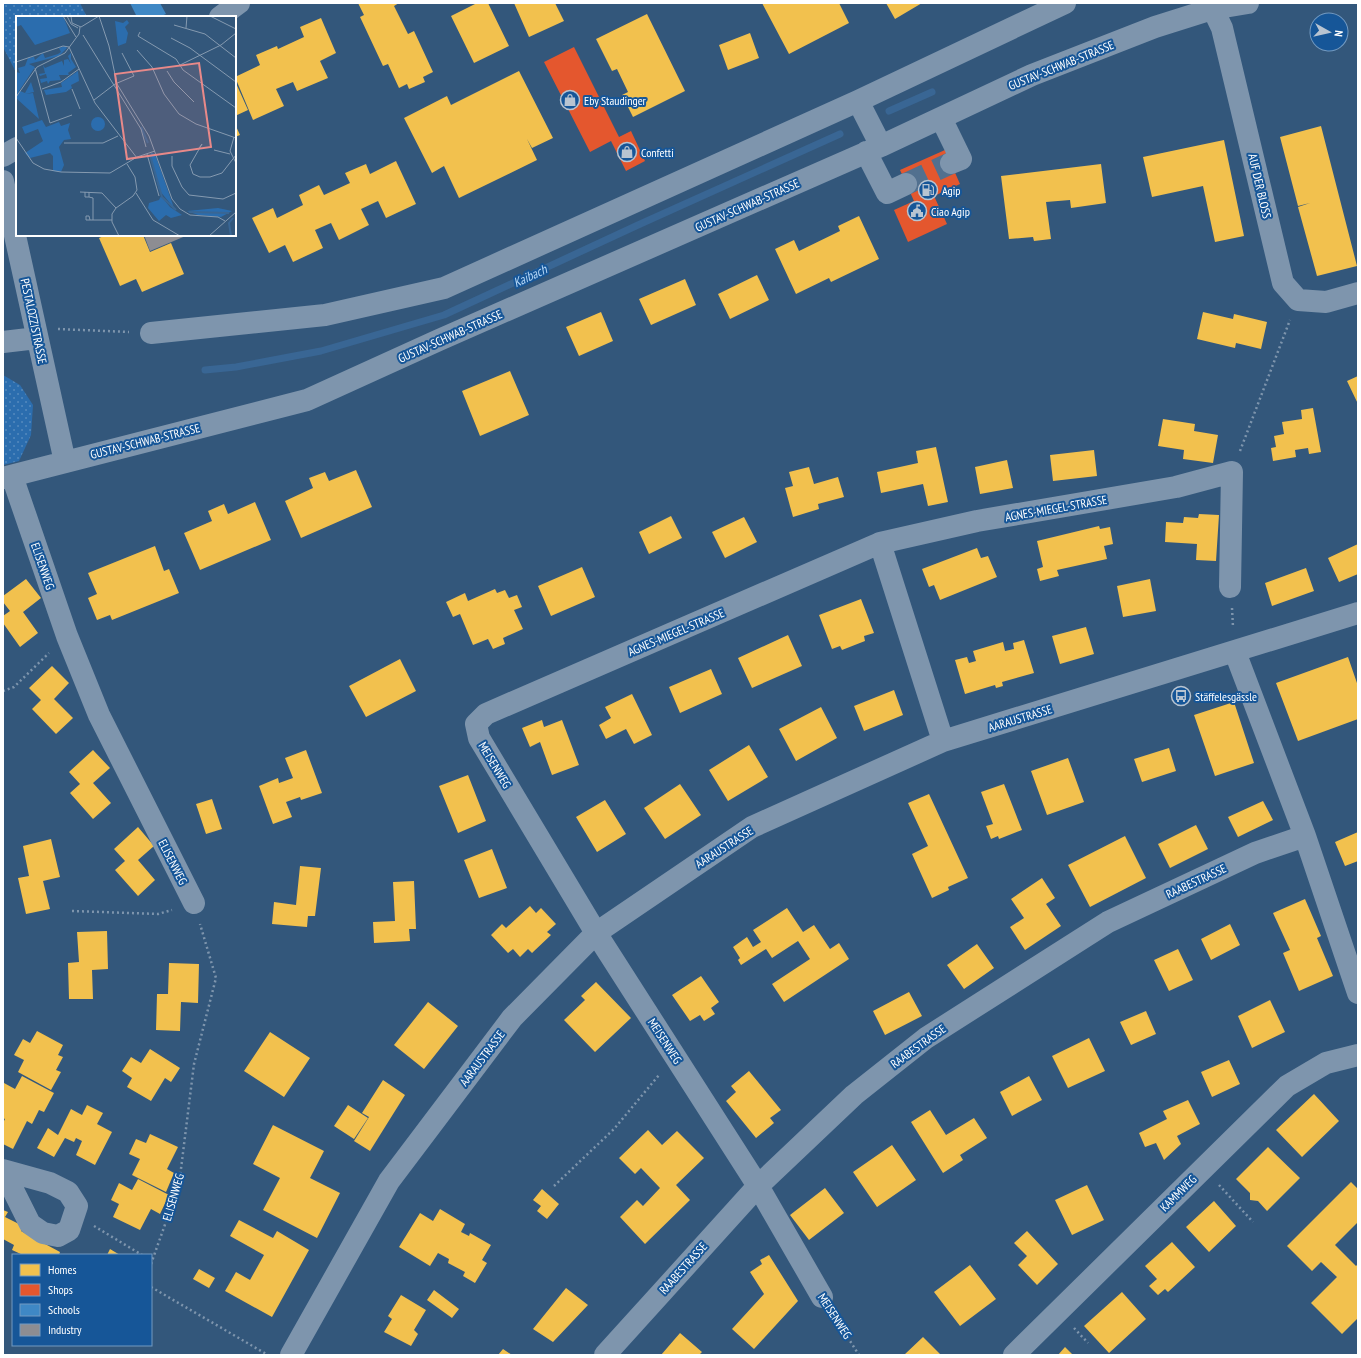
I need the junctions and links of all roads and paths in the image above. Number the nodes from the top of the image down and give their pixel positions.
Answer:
1 (239, 3) edge
2 (1065, 3) edge
3 (1248, 3) edge
4 (1211, 6) edge
5 (221, 16) edge
6 (858, 101) junction
7 (941, 118) junction
8 (16, 149) edge
9 (874, 149) junction
10 (3, 156) edge
11 (951, 163) tunnel mouth
12 (3, 181) edge
13 (906, 184) tunnel mouth
14 (1358, 293) edge
15 (1298, 300) junction
16 (152, 332) joint
17 (36, 333) junction
18 (3, 342) edge
19 (65, 462) junction
20 (1232, 472) junction
21 (8, 477) edge
22 (880, 543) junction
23 (1230, 587) joint
24 (1358, 613) edge
25 (67, 636) junction
26 (1235, 652) junction
27 (3, 691) edge
28 (476, 724) joint
29 (943, 741) junction
30 (1305, 836) junction
31 (194, 903) junction
32 (72, 911) dead end
33 (596, 933) junction
34 (1358, 993) edge
35 (1358, 1055) edge
36 (675, 1056) junction
37 (1204, 1168) junction
38 (554, 1186) dead end
39 (758, 1186) junction
40 (74, 1214) dead end
41 (1253, 1222) dead end
42 (140, 1254) edge
43 (152, 1259) edge
44 (152, 1288) edge
45 (822, 1297) joint
46 (269, 1355) edge
47 (291, 1355) edge
48 (604, 1355) edge
49 (859, 1355) edge
50 (1014, 1355) edge

1 - 5 street
2 - 6 street
3 - 4 street, GUSTAV-SCHWAB-STRASSE
4 - 7 street, GUSTAV-SCHWAB-STRASSE
4 - 15 street, AUF DER BLOSS
6 - 9 street
6 - 16 street
7 - 9 street, GUSTAV-SCHWAB-STRASSE
7 - 11 street
8 - 10 street
9 - 13 street
9 - 19 street, GUSTAV-SCHWAB-STRASSE
12 - 17 street, PESTALOZZISTRASSE
14 - 15 street
15 - 20 path
16 - 17 path
17 - 18 street
17 - 19 street, PESTALOZZISTRASSE
19 - 21 street, GUSTAV-SCHWAB-STRASSE
20 - 22 street, AGNES-MIEGEL-STRASSE
20 - 23 street
21 - 25 street, ELISENWEG
22 - 28 street, AGNES-MIEGEL-STRASSE
22 - 29 street
23 - 26 path
24 - 26 street, AARAUSTRASSE
25 - 27 path
25 - 31 street, ELISENWEG
26 - 29 street, AARAUSTRASSE
26 - 30 street
28 - 33 street, MEISENWEG
29 - 33 street, AARAUSTRASSE
30 - 34 street
30 - 39 street, RAABESTRASSE
31 - 32 path
31 - 43 path, ELISENWEG
33 - 36 street, MEISENWEG
33 - 47 street, AARAUSTRASSE
35 - 37 street, KAMMWEG
36 - 38 path
36 - 39 street, MEISENWEG
37 - 41 path
37 - 50 street, KAMMWEG
39 - 45 street, MEISENWEG
39 - 48 street, RAABESTRASSE
40 - 42 path
44 - 46 path
45 - 49 path, MEISENWEG

